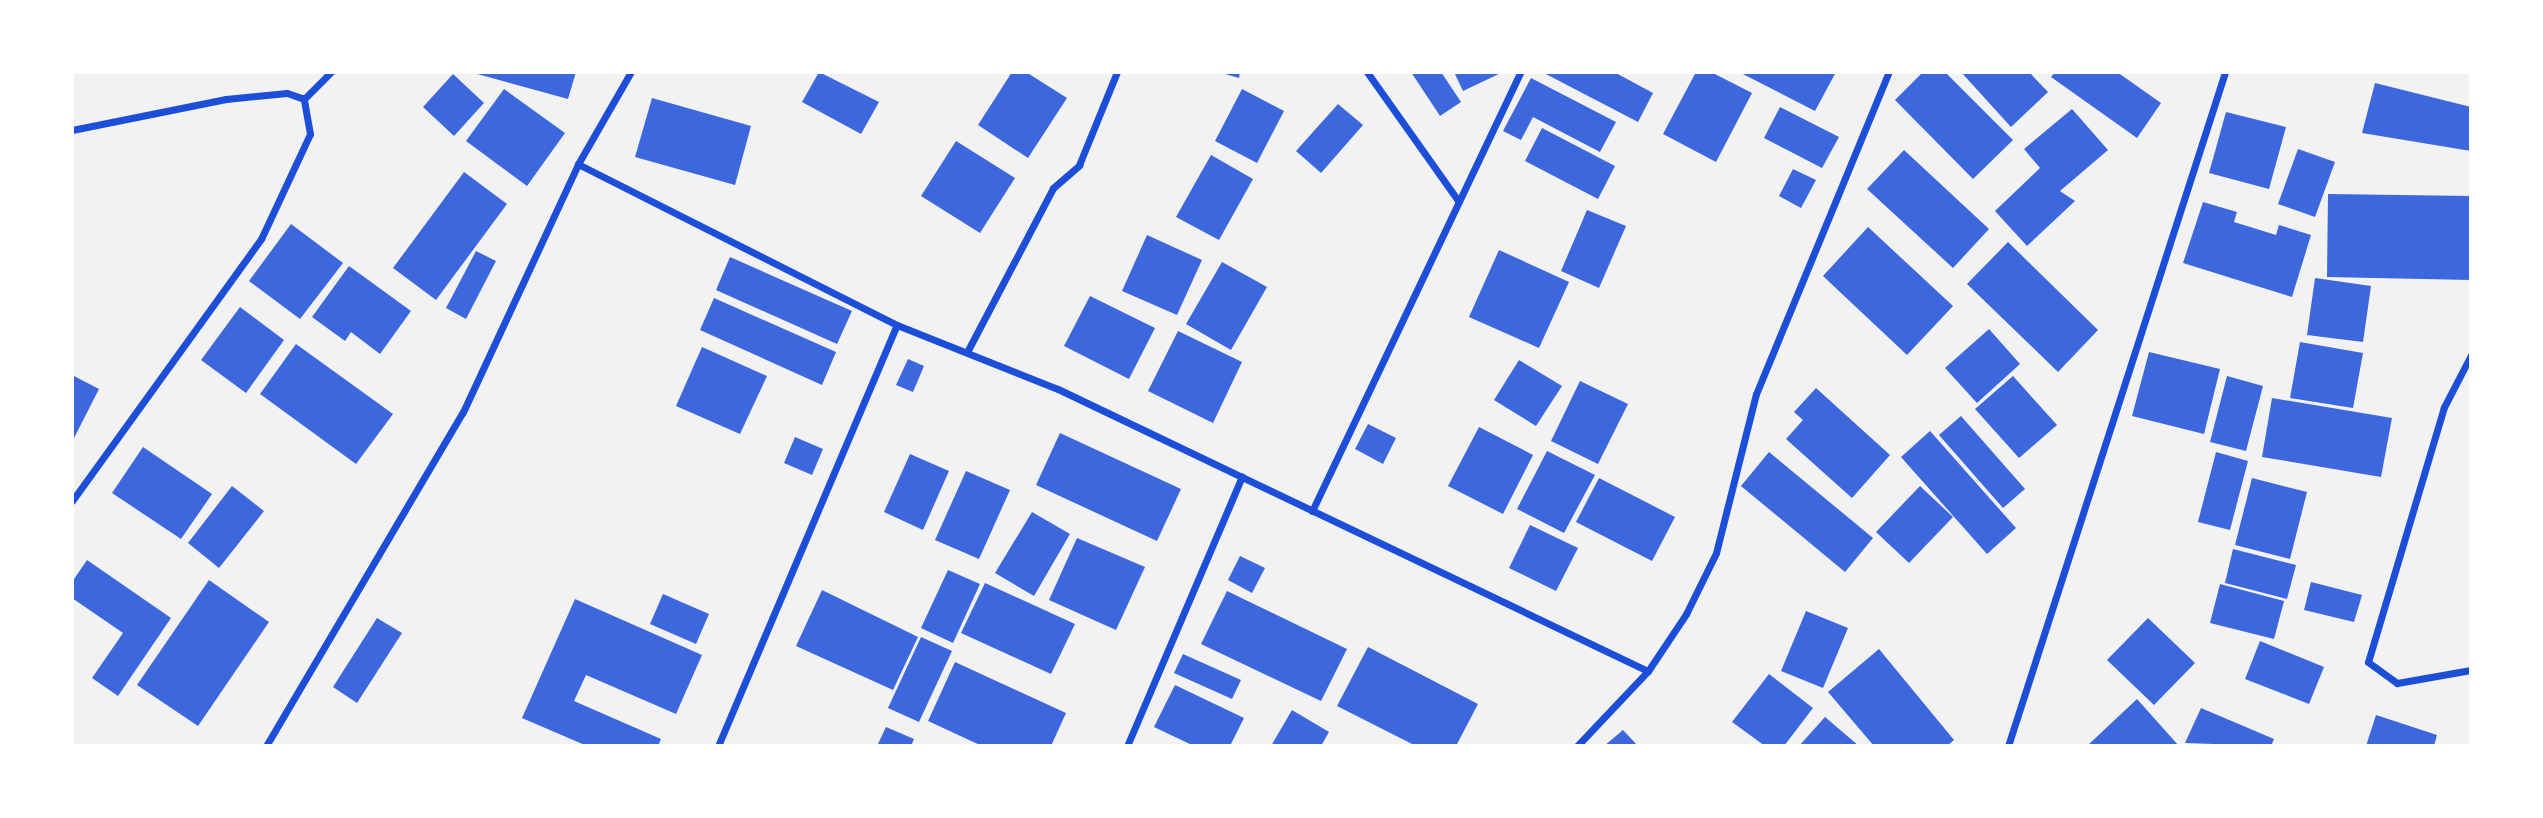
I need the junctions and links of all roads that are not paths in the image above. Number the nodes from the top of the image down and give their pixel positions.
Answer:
1 (331, 72) edge
2 (631, 72) edge
3 (1117, 72) edge
4 (1367, 72) edge
5 (1520, 72) edge
6 (1889, 72) edge
7 (2225, 72) edge
8 (304, 99) junction
9 (72, 130) edge
10 (578, 164) junction
11 (1459, 202) junction
12 (897, 326) junction
13 (967, 352) junction
14 (2471, 355) edge
15 (1242, 476) junction
16 (72, 501) edge
17 (1312, 511) junction
18 (2471, 670) edge
19 (1648, 671) junction
20 (266, 746) edge
21 (718, 746) edge
22 (1127, 746) edge
23 (1577, 746) edge
24 (2008, 746) edge

1 - 8 street
2 - 10 street
3 - 13 street
4 - 11 street
5 - 11 street
6 - 19 street
7 - 24 street
8 - 9 street
8 - 16 street
10 - 12 street
10 - 20 street
11 - 17 street
12 - 13 street
12 - 21 street
13 - 15 street
14 - 18 street
15 - 17 street
15 - 22 street
17 - 19 street
19 - 23 street

